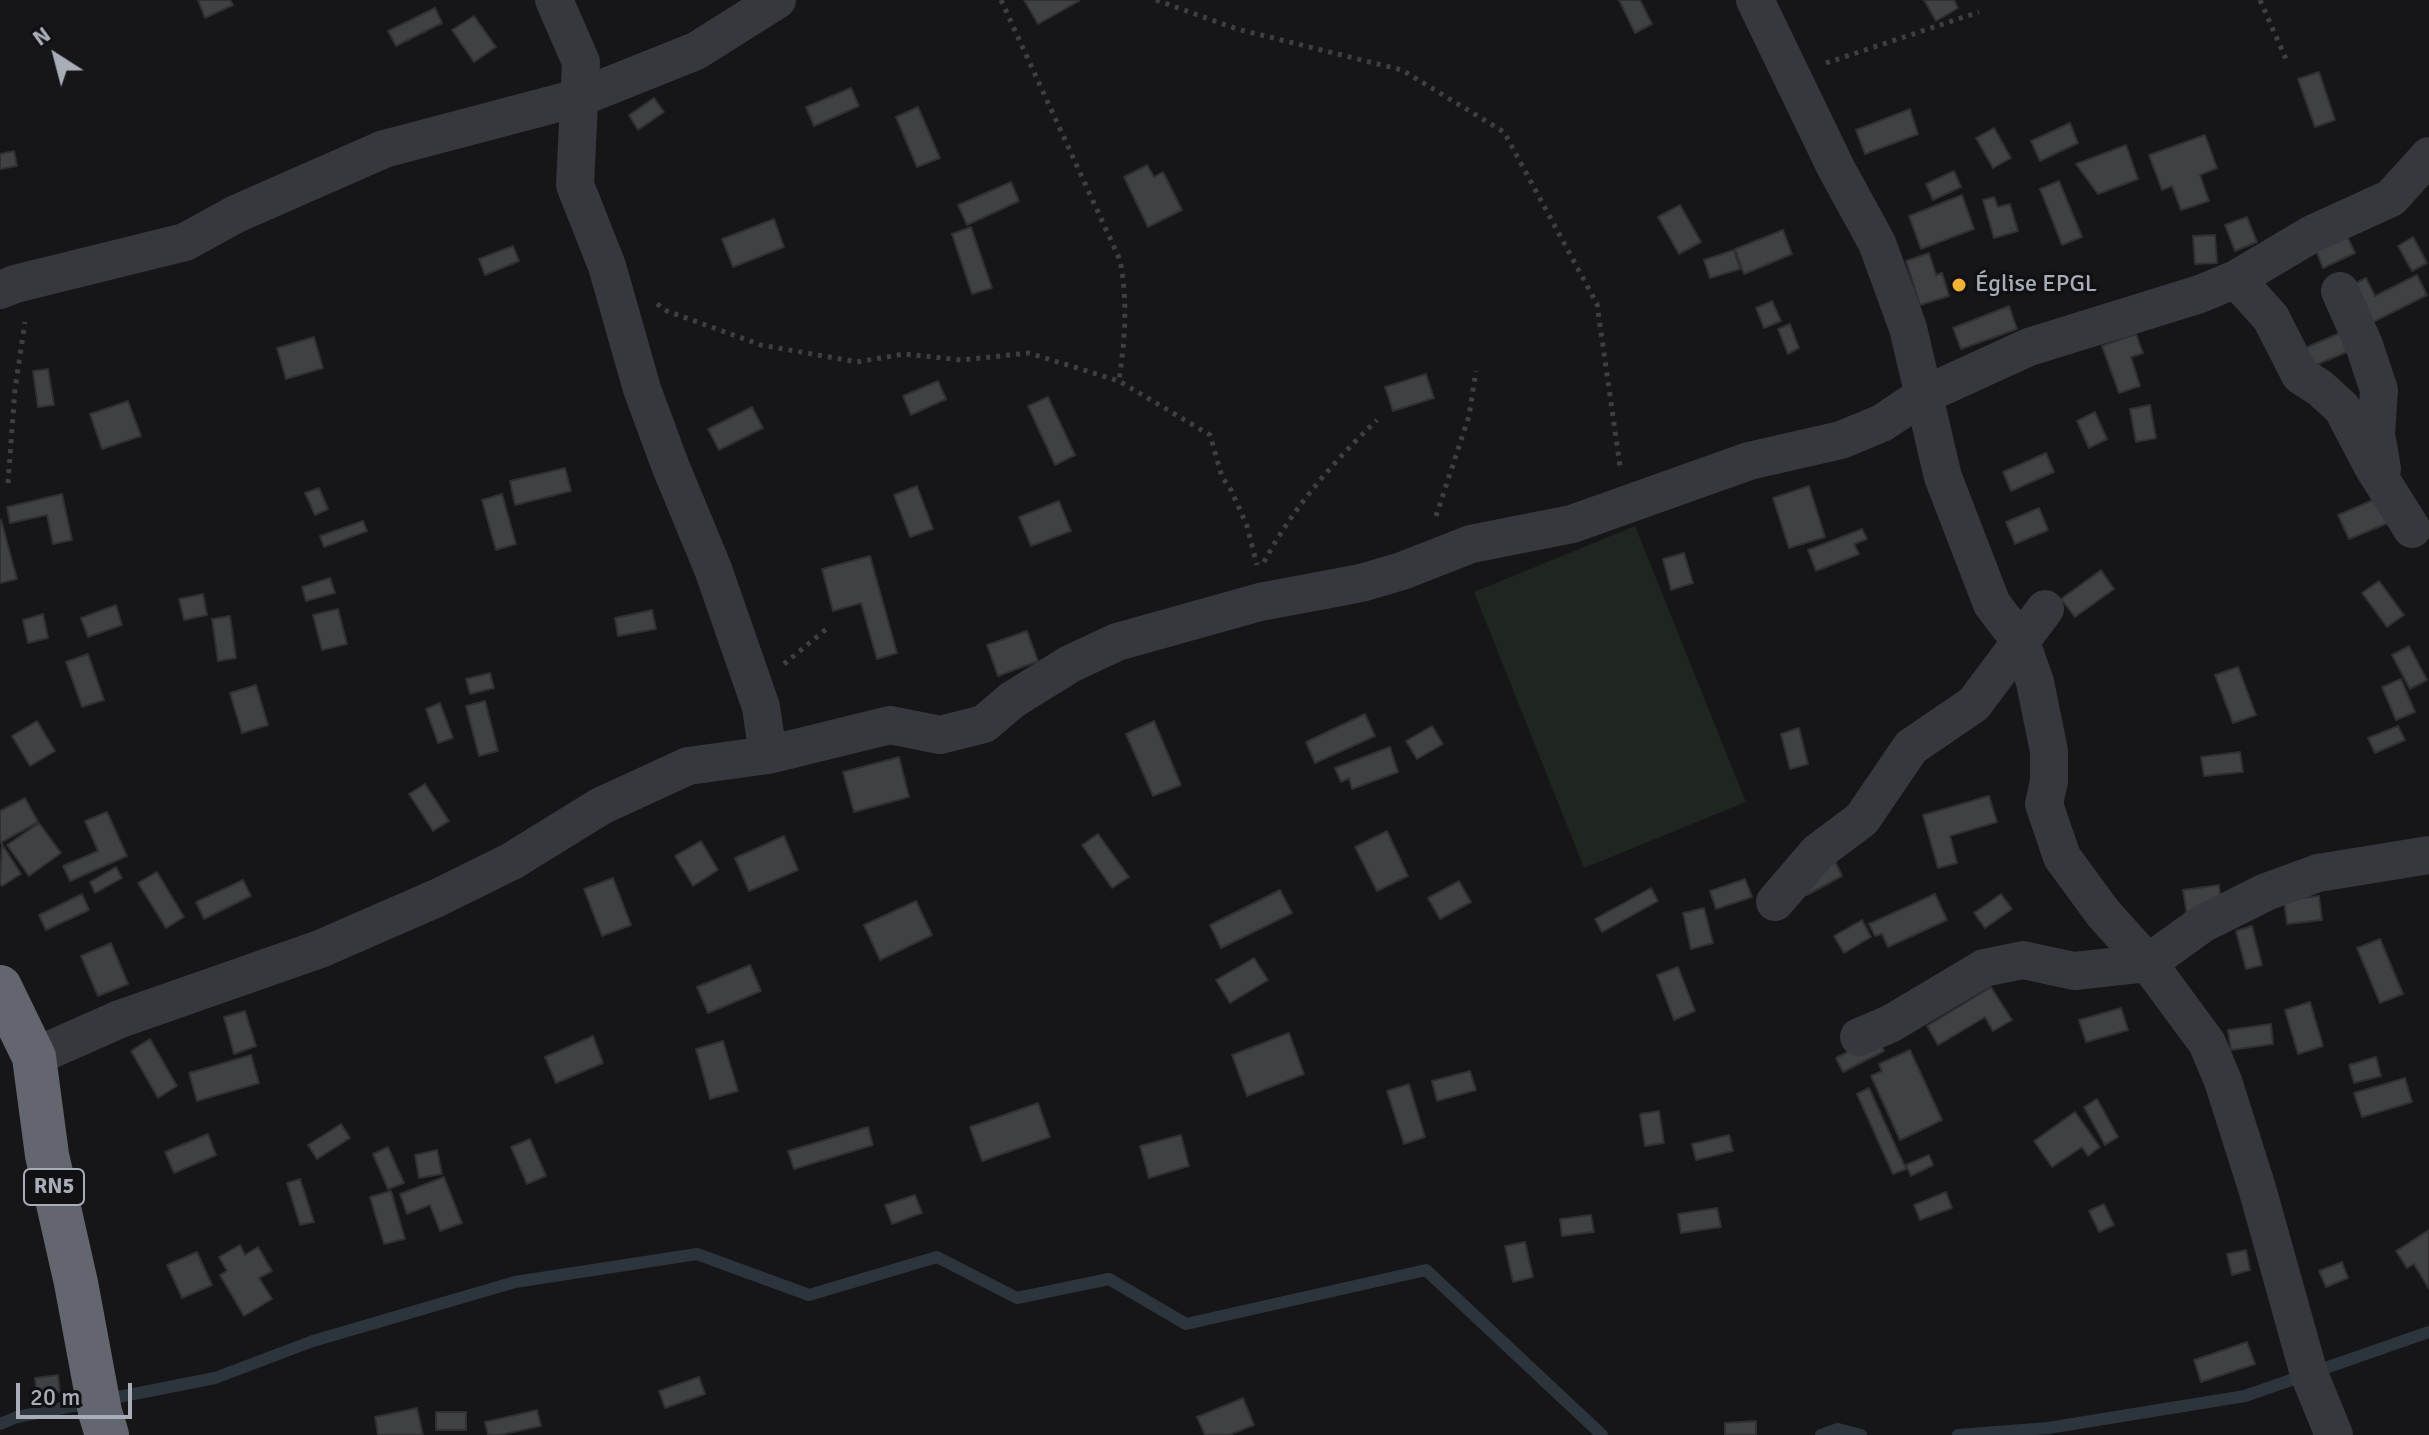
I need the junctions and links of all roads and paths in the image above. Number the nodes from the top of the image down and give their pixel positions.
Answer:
1 (554, 0) edge
2 (777, 0) edge
3 (1001, 0) edge
4 (1156, 0) edge
5 (1755, 0) edge
6 (2260, 0) edge
7 (1979, 12) dead end
8 (2286, 59) dead end
9 (1793, 78) junction
10 (581, 97) junction
11 (2429, 156) edge
12 (607, 266) junction
13 (2236, 279) junction
14 (8, 287) edge
15 (2340, 291) dead end
16 (1476, 371) dead end
17 (1119, 381) junction
18 (1924, 395) junction
19 (1377, 420) dead end
20 (8, 483) dead end
21 (2384, 483) junction
22 (1626, 503) junction
23 (2412, 529) dead end
24 (1402, 571) junction
25 (2045, 609) dead end
26 (830, 626) dead end
27 (2021, 642) junction
28 (761, 707) junction
29 (768, 755) junction
30 (2429, 855) edge
31 (1775, 902) dead end
32 (2148, 963) junction
33 (0, 987) edge
34 (1859, 1037) dead end
35 (34, 1057) junction
36 (101, 1413) edge
37 (2334, 1435) edge

1 - 10 street
2 - 10 street
3 - 17 path
4 - 22 path
5 - 9 street
6 - 8 path
7 - 9 path
9 - 18 street
10 - 12 street
10 - 14 street
11 - 13 street
12 - 17 path
12 - 28 street
13 - 18 street
13 - 21 street
14 - 20 path
15 - 21 street
16 - 24 path
17 - 19 path
18 - 22 street
18 - 27 street
21 - 23 street
22 - 24 street
24 - 29 street
25 - 27 street
26 - 28 path
27 - 31 street
27 - 32 street
28 - 29 street
29 - 35 street
30 - 32 street
32 - 34 street
32 - 37 street
33 - 35 highway, RN5
35 - 36 highway, RN5

